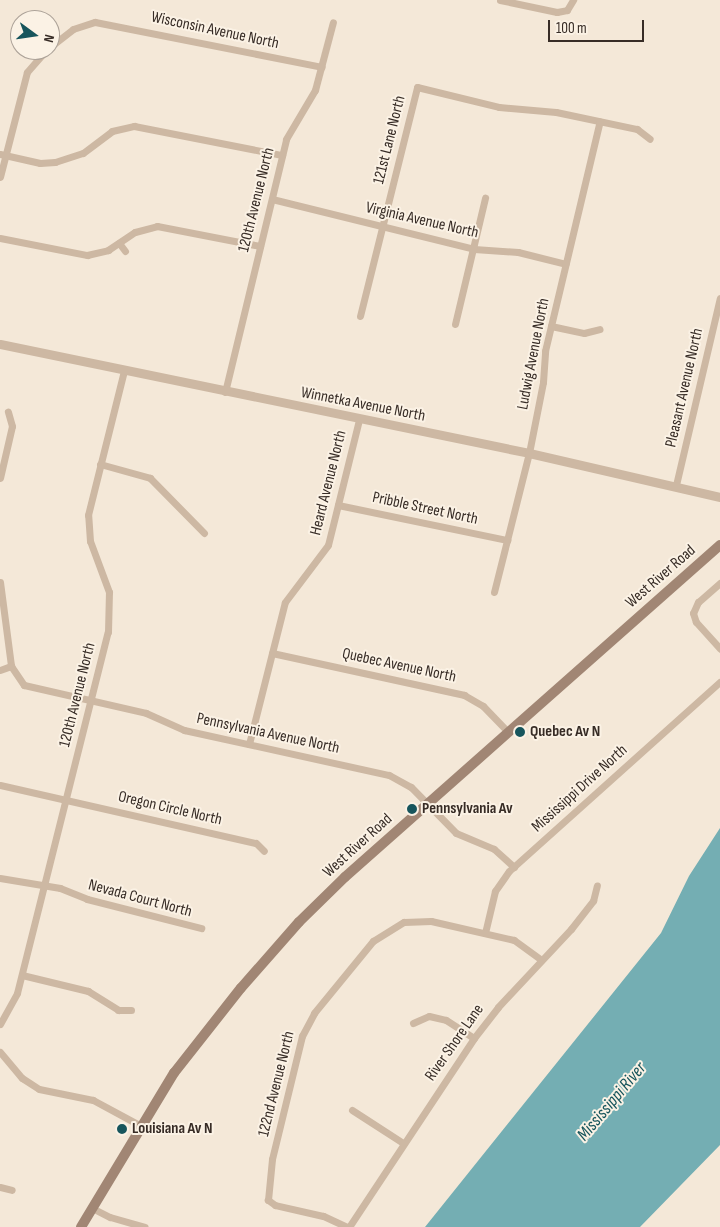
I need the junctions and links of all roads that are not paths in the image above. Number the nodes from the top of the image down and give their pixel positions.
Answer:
1 (500, 0) edge
2 (573, 0) edge
3 (333, 22) dead end
4 (60, 39) edge
5 (37, 60) edge
6 (322, 67) junction
7 (600, 122) junction
8 (650, 139) dead end
9 (3, 154) edge
10 (282, 155) junction
11 (0, 177) edge
12 (485, 198) dead end
13 (272, 200) junction
14 (382, 226) junction
15 (0, 238) edge
16 (119, 243) junction
17 (260, 246) junction
18 (474, 249) junction
19 (125, 251) dead end
20 (566, 264) junction
21 (720, 298) edge
22 (360, 316) dead end
23 (455, 324) dead end
24 (551, 326) junction
25 (600, 329) dead end
26 (0, 344) edge
27 (124, 370) junction
28 (225, 392) junction
29 (8, 412) dead end
30 (359, 420) junction
31 (529, 453) junction
32 (100, 464) junction
33 (0, 478) edge
34 (676, 485) junction
35 (720, 497) edge
36 (338, 505) junction
37 (204, 533) dead end
38 (507, 540) junction
39 (720, 545) edge
40 (0, 582) edge
41 (720, 582) edge
42 (494, 592) dead end
43 (720, 649) edge
44 (272, 652) junction
45 (11, 666) junction
46 (0, 670) edge
47 (720, 682) edge
48 (90, 701) junction
49 (508, 732) junction
50 (249, 744) junction
51 (0, 785) edge
52 (66, 799) junction
53 (428, 804) junction
54 (264, 851) dead end
55 (514, 867) junction
56 (0, 878) edge
57 (45, 884) junction
58 (597, 885) dead end
59 (201, 928) dead end
60 (485, 933) junction
61 (542, 960) junction
62 (22, 975) junction
63 (131, 1010) dead end
64 (413, 1023) dead end
65 (0, 1024) edge
66 (474, 1038) junction
67 (0, 1052) edge
68 (352, 1110) dead end
69 (141, 1126) junction
70 (403, 1143) junction
71 (0, 1187) edge
72 (12, 1190) dead end
73 (92, 1208) junction
74 (81, 1227) edge
75 (145, 1227) edge
76 (348, 1227) edge

1 - 2 street
3 - 6 street, 120th Avenue North
4 - 6 street, Wisconsin Avenue North
5 - 9 street
6 - 10 street, 120th Avenue North
7 - 8 street
7 - 14 street, 121st Lane North
7 - 20 street, Ludwig Avenue North
9 - 10 street
9 - 11 street
10 - 13 street, 120th Avenue North
12 - 18 street
13 - 14 street, Virginia Avenue North
13 - 17 street, 120th Avenue North
14 - 18 street, Virginia Avenue North
14 - 22 street, 121st Lane North
15 - 16 street
16 - 17 street
16 - 19 street
17 - 28 street, 120th Avenue North
18 - 20 street, Virginia Avenue North
18 - 23 street
20 - 24 street, Ludwig Avenue North
21 - 34 street, Pleasant Avenue North
24 - 25 street
24 - 31 street, Ludwig Avenue North
26 - 27 street, Winnetka Avenue North
27 - 28 street, Winnetka Avenue North
27 - 32 street, 120th Avenue North
28 - 30 street, Winnetka Avenue North
29 - 33 street
30 - 31 street, Winnetka Avenue North
30 - 36 street, Heard Avenue North
31 - 34 street, Winnetka Avenue North
31 - 38 street, Ludwig Avenue North
32 - 37 street
32 - 48 street, 120th Avenue North
34 - 35 street, Winnetka Avenue North
36 - 38 street, Pribble Street North
36 - 44 street, Heard Avenue North
38 - 42 street, Ludwig Avenue North
39 - 49 main road, West River Road
40 - 45 street
41 - 43 street
44 - 49 street, Quebec Avenue North
44 - 50 street, Heard Avenue North
45 - 46 street
45 - 48 street, Pennsylvania Avenue North
47 - 55 street, Mississippi Drive North
48 - 50 street, Pennsylvania Avenue North
48 - 52 street, 120th Avenue North
49 - 53 main road, West River Road
50 - 53 street, Pennsylvania Avenue North
51 - 52 street, Oregon Circle North
52 - 54 street, Oregon Circle North
52 - 57 street, 120th Avenue North
53 - 55 street, Pennsylvania Avenue North
53 - 69 main road, West River Road
55 - 60 street, Mississippi Drive North
56 - 57 street, Nevada Court North
57 - 59 street, Nevada Court North
57 - 62 street, 120th Avenue North
58 - 61 street, River Shore Lane
60 - 61 street, 122nd Avenue North
60 - 76 street, 122nd Avenue North
61 - 66 street, River Shore Lane
62 - 63 street
62 - 65 street, 120th Avenue North
64 - 66 street
66 - 70 street, River Shore Lane
67 - 69 street
68 - 70 street
69 - 73 main road, West River Road
70 - 76 street, River Shore Lane
71 - 72 street
73 - 74 main road, West River Road
73 - 75 street

